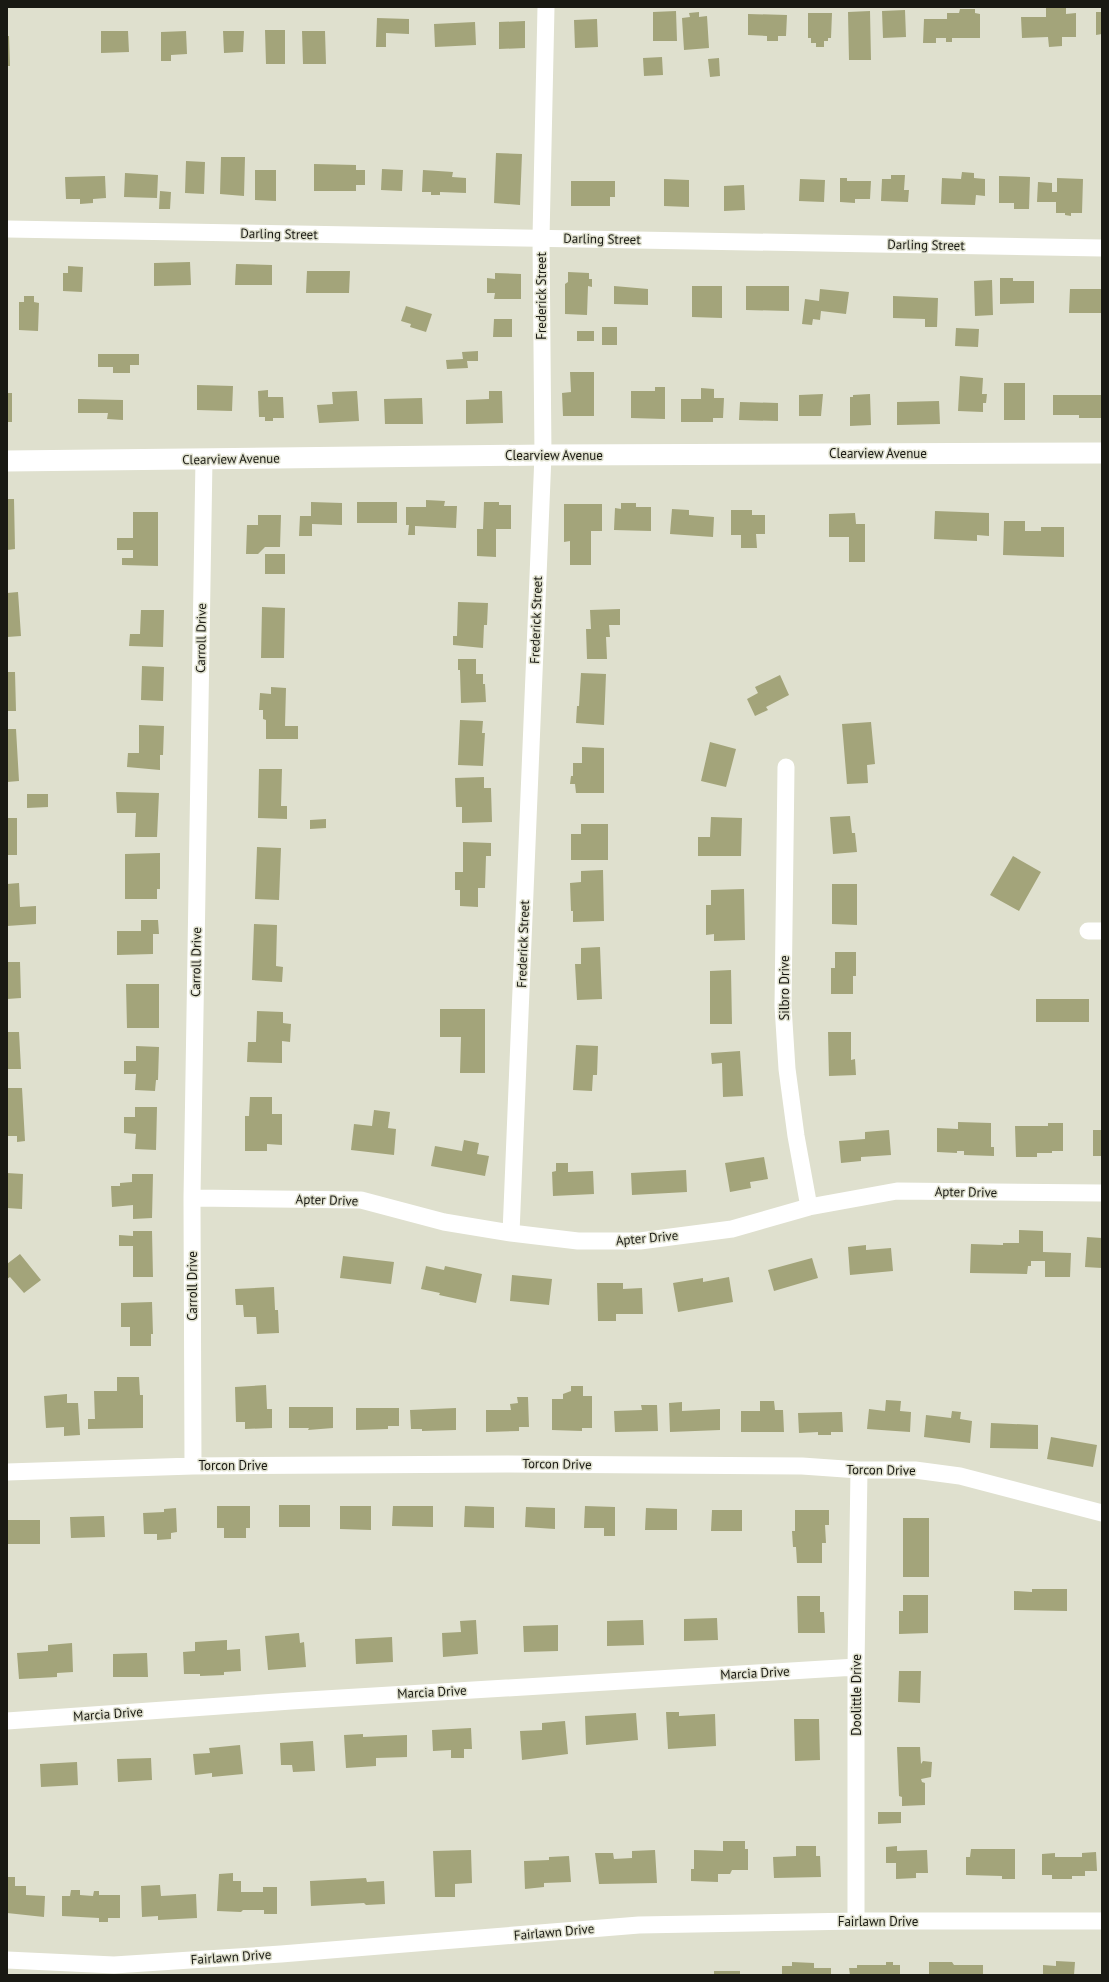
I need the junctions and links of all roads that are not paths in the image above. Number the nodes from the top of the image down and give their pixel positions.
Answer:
1 (546, 7) edge
2 (7, 229) edge
3 (541, 238) junction
4 (1102, 248) edge
5 (1102, 453) edge
6 (542, 455) junction
7 (204, 459) junction
8 (7, 461) edge
9 (786, 767) dead end
10 (1102, 1193) edge
11 (192, 1198) junction
12 (809, 1207) junction
13 (512, 1233) junction
14 (193, 1466) junction
15 (859, 1470) junction
16 (7, 1472) edge
17 (1102, 1513) edge
18 (856, 1667) junction
19 (7, 1721) edge
20 (856, 1921) junction
21 (1102, 1921) edge
22 (7, 1960) edge

1 - 3 street, Frederick Street
2 - 3 street, Darling Street
3 - 4 street, Darling Street
3 - 6 street, Frederick Street
5 - 6 street, Clearview Avenue
6 - 7 street, Clearview Avenue
6 - 13 street, Frederick Street
7 - 8 street, Clearview Avenue
7 - 11 street, Carroll Drive
9 - 12 street, Silbro Drive
10 - 12 street, Apter Drive
11 - 13 street, Apter Drive
11 - 14 street, Carroll Drive
12 - 13 street, Apter Drive
14 - 15 street, Torcon Drive
14 - 16 street, Torcon Drive
15 - 17 street, Torcon Drive
15 - 18 street, Doolittle Drive
18 - 19 street, Marcia Drive
18 - 20 street, Doolittle Drive
20 - 21 street, Fairlawn Drive
20 - 22 street, Fairlawn Drive

